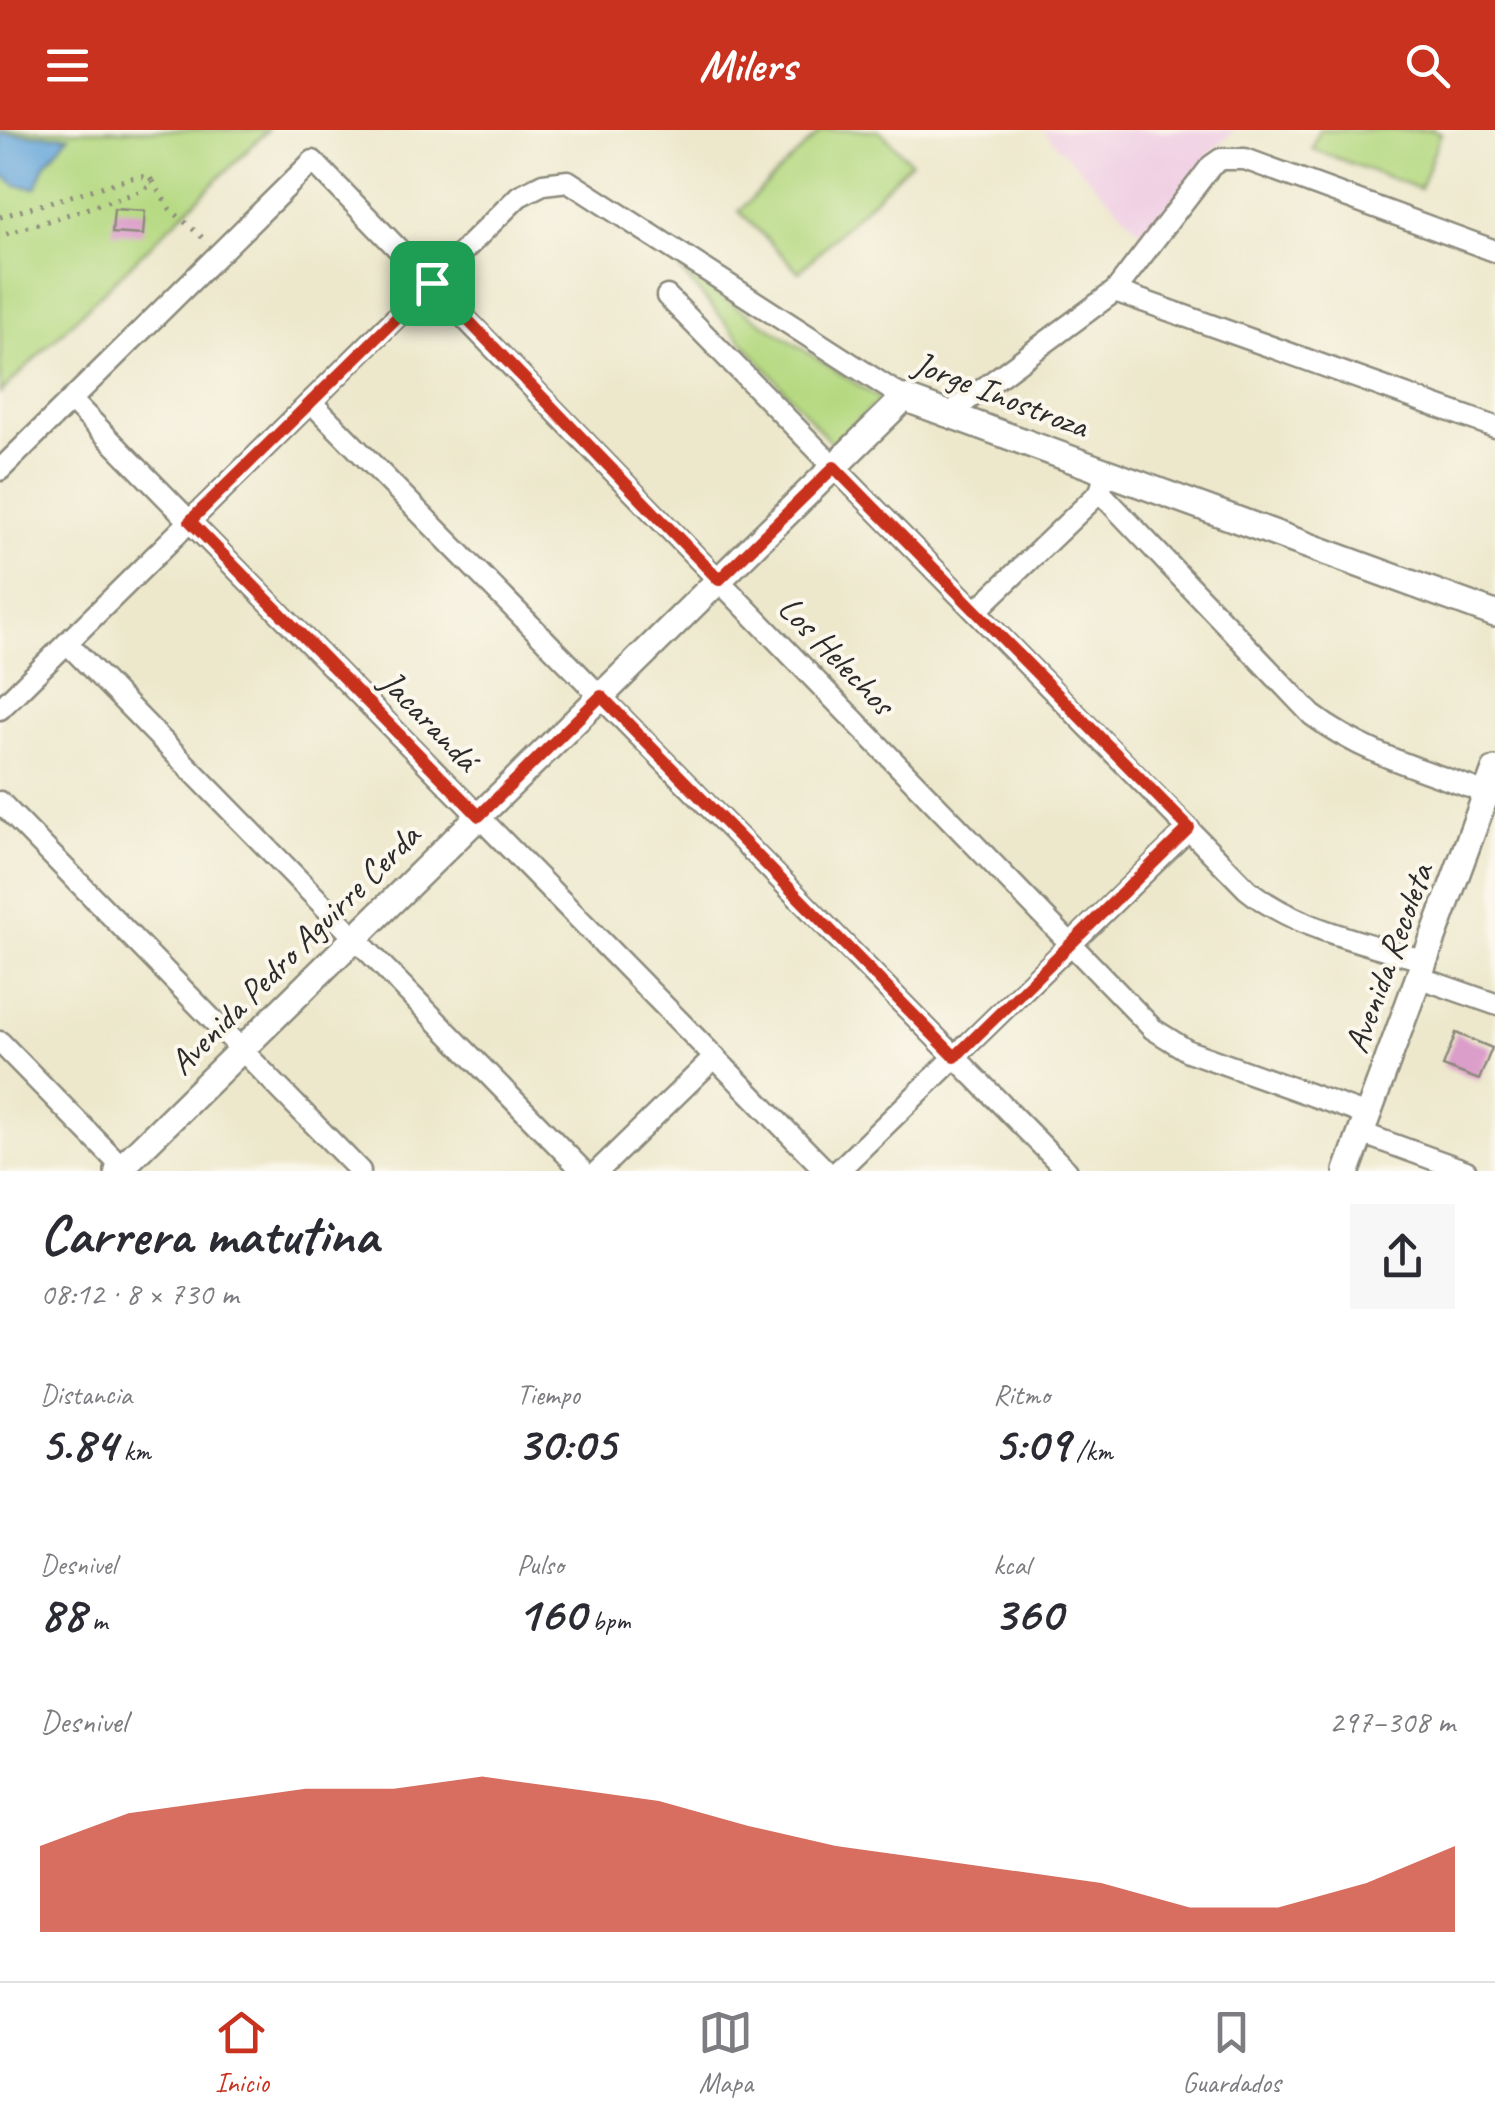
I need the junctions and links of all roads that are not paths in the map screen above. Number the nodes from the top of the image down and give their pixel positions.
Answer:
1 (1495, 251) edge
2 (432, 283) junction
3 (1114, 290) junction
4 (667, 296) dead end
5 (904, 398) junction
6 (71, 400) junction
7 (311, 402) junction
8 (946, 416) junction
9 (1495, 427) edge
10 (834, 467) junction
11 (0, 470) edge
12 (1103, 481) junction
13 (190, 521) junction
14 (719, 580) junction
15 (976, 611) junction
16 (1495, 614) edge
17 (67, 643) junction
18 (601, 696) junction
19 (0, 709) edge
20 (1490, 782) edge
21 (0, 802) edge
22 (479, 816) junction
23 (1485, 826) edge
24 (1189, 828) junction
25 (355, 938) junction
26 (1070, 944) junction
27 (1421, 970) junction
28 (1495, 1004) edge
29 (0, 1042) edge
30 (242, 1050) junction
31 (715, 1057) junction
32 (955, 1057) junction
33 (1364, 1124) junction
34 (122, 1170) edge
35 (360, 1171) edge
36 (582, 1171) edge
37 (598, 1171) edge
38 (826, 1171) edge
39 (838, 1171) edge
40 (1066, 1171) edge
41 (1347, 1171) edge
42 (1466, 1171) edge

1 - 3 street
2 - 5 street, Jorge Inostroza
2 - 6 street, Los Helechos
2 - 7 street
2 - 14 street, Los Helechos
3 - 8 street
3 - 9 street
4 - 10 street
5 - 8 street, Jorge Inostroza
5 - 10 street, Avenida Pedro Aguirre Cerda
6 - 11 street
6 - 13 street, Jacarandá
7 - 13 street
7 - 18 street
8 - 12 street, Jorge Inostroza
10 - 14 street, Avenida Pedro Aguirre Cerda
10 - 15 street
12 - 15 street
12 - 16 street, Jorge Inostroza
12 - 20 street
13 - 17 street
13 - 22 street, Jacarandá
14 - 18 street, Avenida Pedro Aguirre Cerda
14 - 26 street, Los Helechos
15 - 24 street
17 - 19 street
17 - 25 street
18 - 22 street, Avenida Pedro Aguirre Cerda
18 - 32 street
20 - 23 street, Avenida Recoleta
21 - 30 street
22 - 25 street, Avenida Pedro Aguirre Cerda
22 - 31 street, Jacarandá
23 - 27 street, Avenida Recoleta
24 - 26 street
24 - 27 street
25 - 30 street, Avenida Pedro Aguirre Cerda
25 - 36 street
26 - 32 street
26 - 33 street, Los Helechos
27 - 28 street
27 - 33 street, Avenida Recoleta
29 - 34 street
30 - 34 street, Avenida Pedro Aguirre Cerda
30 - 35 street
31 - 37 street
31 - 38 street, Jacarandá
32 - 39 street
32 - 40 street
33 - 41 street, Avenida Recoleta
33 - 42 street, Los Helechos

